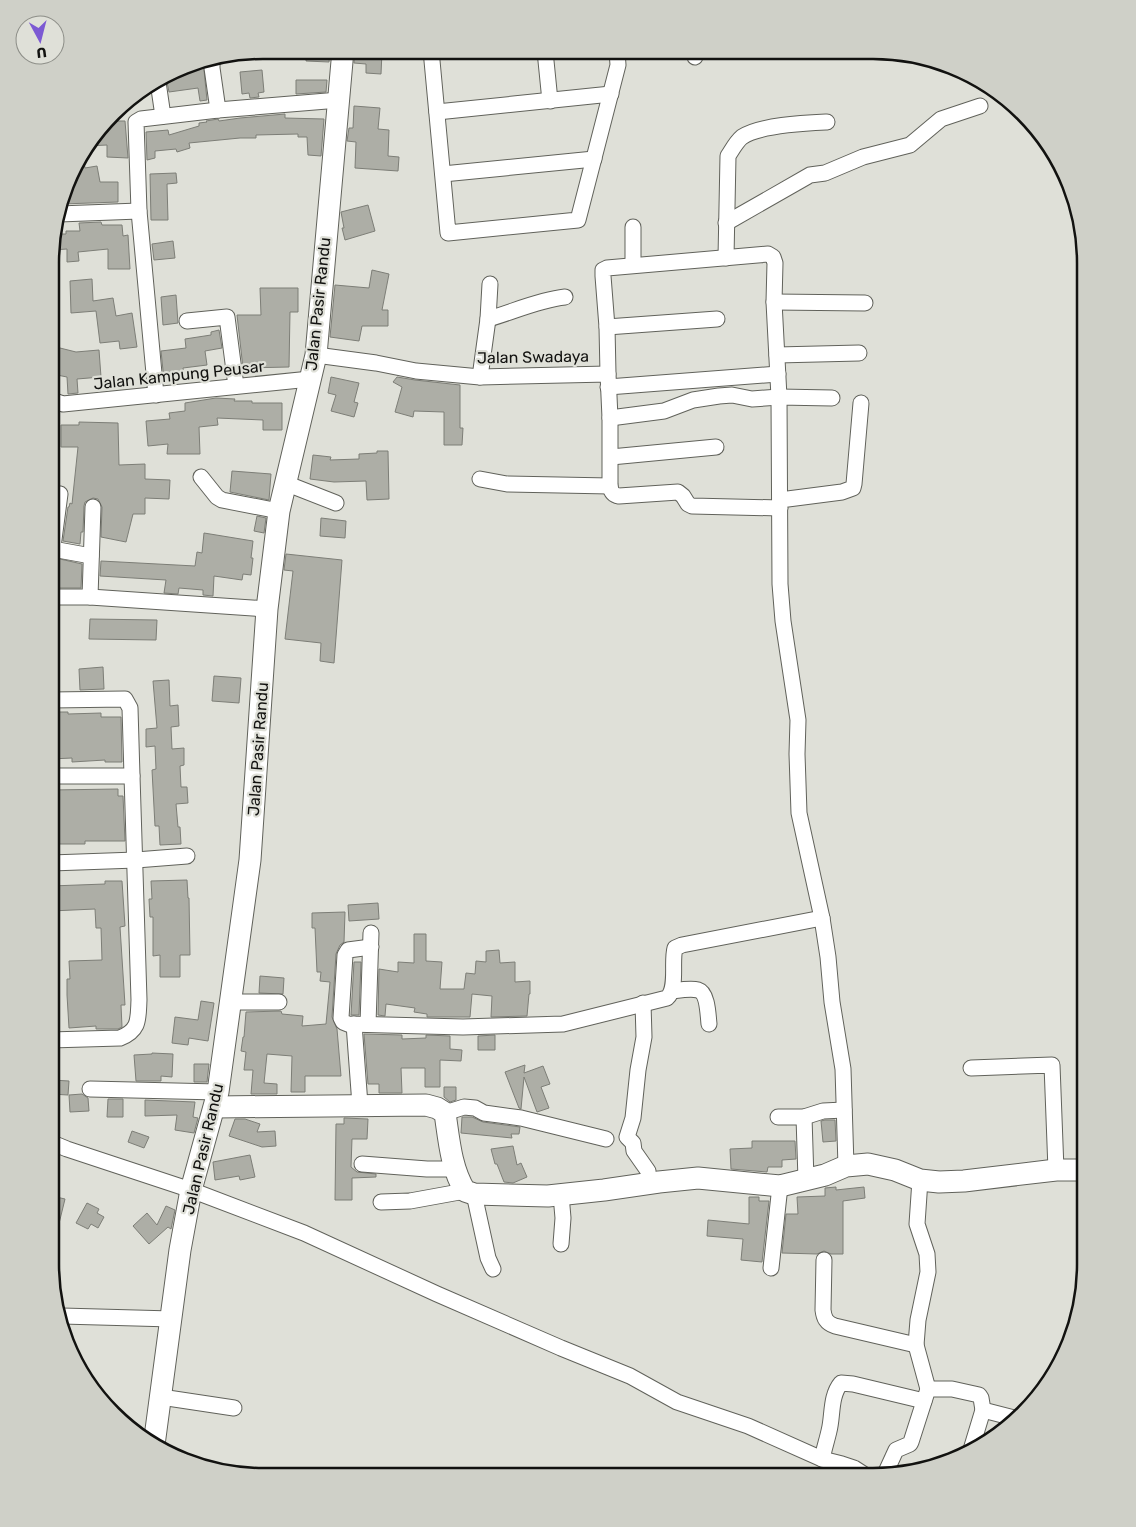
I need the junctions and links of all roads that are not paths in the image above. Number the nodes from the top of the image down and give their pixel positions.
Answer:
1 (343, 59) edge
2 (432, 59) edge
3 (546, 59) edge
4 (618, 59) edge
5 (212, 66) edge
6 (159, 87) edge
7 (610, 94) junction
8 (338, 100) junction
9 (550, 100) junction
10 (980, 106) dead end
11 (218, 110) junction
12 (437, 112) junction
13 (163, 116) junction
14 (827, 122) dead end
15 (594, 159) junction
16 (443, 174) junction
17 (140, 211) junction
18 (65, 214) edge
19 (726, 223) junction
20 (633, 227) dead end
21 (726, 258) junction
22 (633, 264) junction
23 (490, 284) dead end
24 (565, 297) dead end
25 (774, 302) junction
26 (865, 303) dead end
27 (488, 319) junction
28 (718, 319) dead end
29 (187, 321) dead end
30 (607, 327) junction
31 (859, 353) dead end
32 (316, 355) junction
33 (777, 355) junction
34 (778, 374) junction
35 (480, 377) junction
36 (310, 379) junction
37 (608, 380) junction
38 (236, 386) junction
39 (156, 396) junction
40 (779, 397) junction
41 (832, 398) dead end
42 (59, 403) edge
43 (861, 403) dead end
44 (610, 418) junction
45 (716, 448) dead end
46 (611, 457) junction
47 (201, 477) dead end
48 (480, 479) dead end
49 (286, 483) junction
50 (610, 486) junction
51 (60, 494) dead end
52 (59, 499) edge
53 (336, 503) dead end
54 (780, 504) junction
55 (93, 507) dead end
56 (279, 511) junction
57 (59, 550) edge
58 (91, 556) junction
59 (90, 596) junction
60 (59, 597) edge
61 (267, 609) junction
62 (59, 700) edge
63 (59, 776) edge
64 (132, 776) junction
65 (187, 856) dead end
66 (136, 860) junction
67 (59, 863) edge
68 (822, 918) junction
69 (673, 991) junction
70 (231, 1002) junction
71 (279, 1002) dead end
72 (643, 1003) junction
73 (361, 1024) junction
74 (709, 1024) dead end
75 (59, 1040) edge
76 (971, 1068) dead end
77 (90, 1089) dead end
78 (216, 1100) junction
79 (360, 1105) junction
80 (844, 1110) junction
81 (445, 1113) junction
82 (778, 1117) dead end
83 (804, 1117) junction
84 (606, 1140) dead end
85 (59, 1146) edge
86 (362, 1164) dead end
87 (846, 1166) junction
88 (454, 1168) junction
89 (1056, 1170) junction
90 (1077, 1170) edge
91 (806, 1180) junction
92 (920, 1180) junction
93 (649, 1183) junction
94 (780, 1186) junction
95 (191, 1190) junction
96 (469, 1193) junction
97 (561, 1195) junction
98 (381, 1202) dead end
99 (562, 1244) dead end
100 (824, 1260) dead end
101 (771, 1268) dead end
102 (493, 1269) dead end
103 (66, 1316) edge
104 (172, 1319) junction
105 (916, 1345) junction
106 (926, 1395) junction
107 (161, 1396) junction
108 (234, 1408) dead end
109 (983, 1410) junction
110 (1009, 1417) edge
111 (155, 1438) edge
112 (973, 1442) edge
113 (822, 1459) junction
114 (850, 1468) edge
115 (889, 1468) edge

1 - 8 main road, Jalan Pasir Randu
2 - 12 street
3 - 9 street
4 - 7 street
5 - 11 street
6 - 13 street
7 - 9 street
7 - 15 street
8 - 11 street
8 - 32 main road, Jalan Pasir Randu
9 - 12 street
10 - 19 street
11 - 13 street
12 - 16 street
13 - 17 street
14 - 19 street
15 - 16 street
15 - 16 street
17 - 18 street
17 - 39 street
19 - 21 street
20 - 22 street
21 - 22 street
21 - 25 street
22 - 30 street
23 - 27 street
24 - 27 street
25 - 26 street
25 - 33 street
27 - 35 street
28 - 30 street
29 - 38 street
30 - 37 street
31 - 33 street
32 - 35 street, Jalan Swadaya
32 - 36 main road, Jalan Pasir Randu
33 - 34 street
34 - 37 street, Jalan Swadaya
34 - 40 street
35 - 37 street, Jalan Swadaya
36 - 38 street, Jalan Kampung Peusar
36 - 49 main road, Jalan Pasir Randu
37 - 44 street
38 - 39 street, Jalan Kampung Peusar
39 - 42 street, Jalan Kampung Peusar
40 - 41 street
40 - 44 street
40 - 54 street
43 - 54 street
44 - 46 street
45 - 46 street
46 - 50 street
47 - 56 street
48 - 50 street
49 - 53 street
49 - 56 main road, Jalan Pasir Randu
50 - 54 street
51 - 52 street
54 - 68 street
55 - 58 street
56 - 61 main road, Jalan Pasir Randu
57 - 58 street
58 - 59 street
59 - 60 street
59 - 61 street
61 - 70 main road, Jalan Pasir Randu
62 - 64 street
63 - 64 street
64 - 66 street
65 - 66 street
66 - 67 street
66 - 75 street
68 - 69 street
68 - 80 street
69 - 72 street
69 - 74 street
70 - 71 street
70 - 78 main road, Jalan Pasir Randu
72 - 73 street
72 - 93 street
73 - 73 street
73 - 79 street
76 - 89 street
77 - 78 street
78 - 79 main road
78 - 95 main road, Jalan Pasir Randu
79 - 81 main road
80 - 83 street
80 - 87 street
81 - 84 street
81 - 88 main road
82 - 83 street
83 - 91 street
85 - 95 street
86 - 88 street
87 - 91 main road
87 - 92 main road
88 - 96 main road
89 - 90 main road
89 - 92 main road
91 - 94 main road
92 - 105 street
93 - 94 main road
93 - 97 main road
94 - 101 street
95 - 104 main road, Jalan Pasir Randu
95 - 113 street
96 - 97 main road
96 - 98 street
96 - 102 street
97 - 99 street
100 - 105 street
103 - 104 street
104 - 107 main road, Jalan Pasir Randu
105 - 106 street
106 - 109 street
106 - 113 street
106 - 115 street
107 - 108 street
107 - 111 main road, Jalan Pasir Randu
109 - 110 street
109 - 112 street
113 - 114 street

